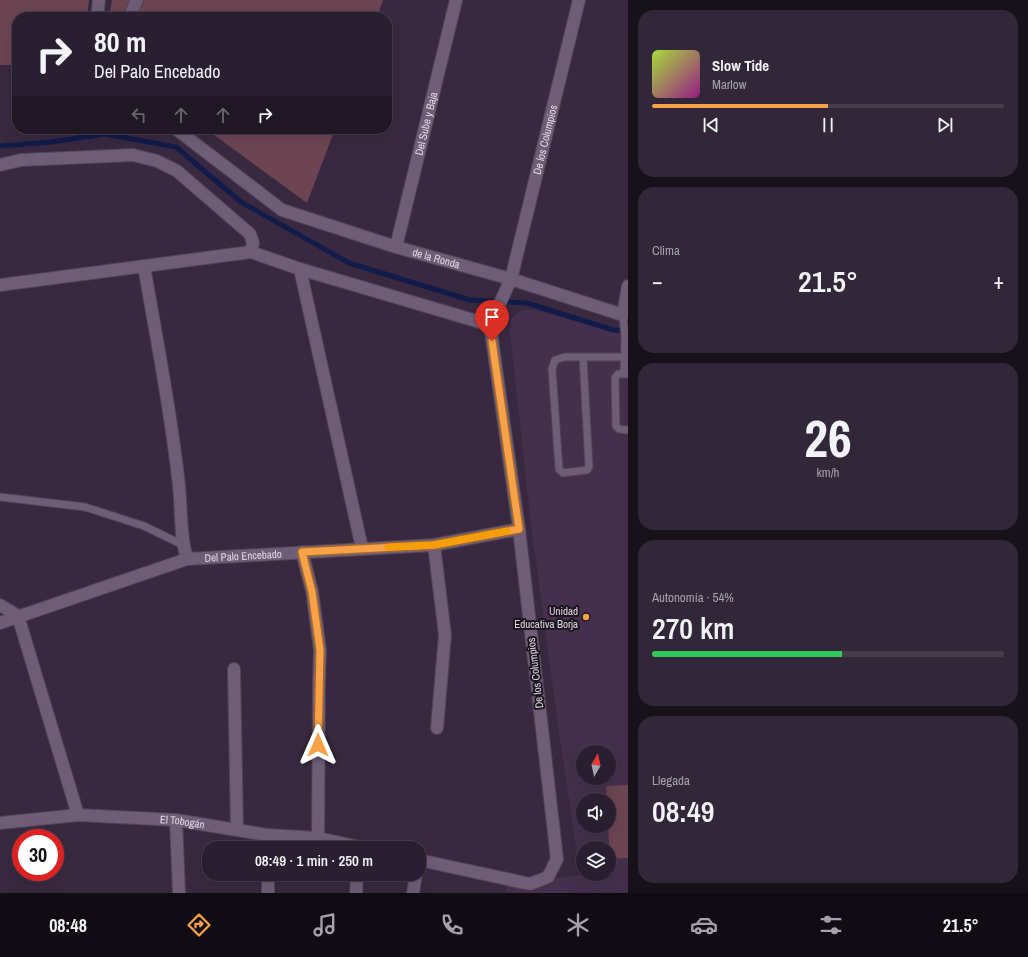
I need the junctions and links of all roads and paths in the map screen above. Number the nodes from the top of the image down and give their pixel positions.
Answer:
1 (99, 0) edge
2 (137, 0) edge
3 (456, 0) edge
4 (579, 0) edge
5 (98, 12) edge
6 (131, 12) edge
7 (183, 134) edge
8 (0, 166) edge
9 (396, 247) junction
10 (251, 252) junction
11 (144, 266) junction
12 (300, 269) junction
13 (508, 284) junction
14 (0, 285) edge
15 (628, 286) edge
16 (624, 319) junction
17 (492, 320) junction
18 (584, 357) junction
19 (623, 357) junction
20 (626, 374) edge
21 (628, 430) edge
22 (0, 497) edge
23 (519, 529) junction
24 (183, 545) junction
25 (434, 545) junction
26 (362, 548) junction
27 (302, 552) junction
28 (187, 559) junction
29 (0, 605) edge
30 (18, 616) junction
31 (0, 623) edge
32 (234, 669) dead end
33 (437, 728) dead end
34 (78, 815) junction
35 (176, 820) junction
36 (0, 824) edge
37 (237, 830) junction
38 (267, 835) junction
39 (318, 838) junction
40 (267, 841) edge
41 (331, 841) edge
42 (426, 862) edge
43 (268, 881) edge
44 (357, 881) edge
45 (415, 881) edge
46 (179, 893) edge
47 (268, 893) edge
48 (356, 893) edge
49 (413, 893) edge

1 - 5 street
2 - 6 street
3 - 9 street, Del Sube y Baja
4 - 13 street, De los Columpios
7 - 9 street, de la Ronda
8 - 10 street
9 - 13 street, de la Ronda
10 - 11 street
10 - 12 street
11 - 14 street
11 - 24 street
12 - 17 street
12 - 26 street
13 - 16 street, de la Ronda
13 - 17 street, De los Columpios
15 - 16 street
16 - 19 lane
17 - 23 street, De los Columpios
18 - 18 lane
18 - 19 lane
19 - 20 lane
20 - 21 lane
22 - 24 lane
23 - 25 street, Del Palo Encebado
23 - 42 street, De los Columpios
24 - 28 street
25 - 26 street, Del Palo Encebado
25 - 33 street
26 - 27 street, Del Palo Encebado
27 - 28 street, Del Palo Encebado
27 - 39 street
28 - 30 street, Del Palo Encebado
29 - 30 street
30 - 31 street, Del Palo Encebado
30 - 34 street
32 - 37 street
34 - 35 street, El Tobogán
34 - 36 street, El Tobogán
35 - 37 street, El Tobogán
35 - 46 street
37 - 38 street, El Tobogán
38 - 39 street, El Tobogán
38 - 40 street
39 - 41 street, El Tobogán
43 - 47 street
44 - 48 street
45 - 49 street

